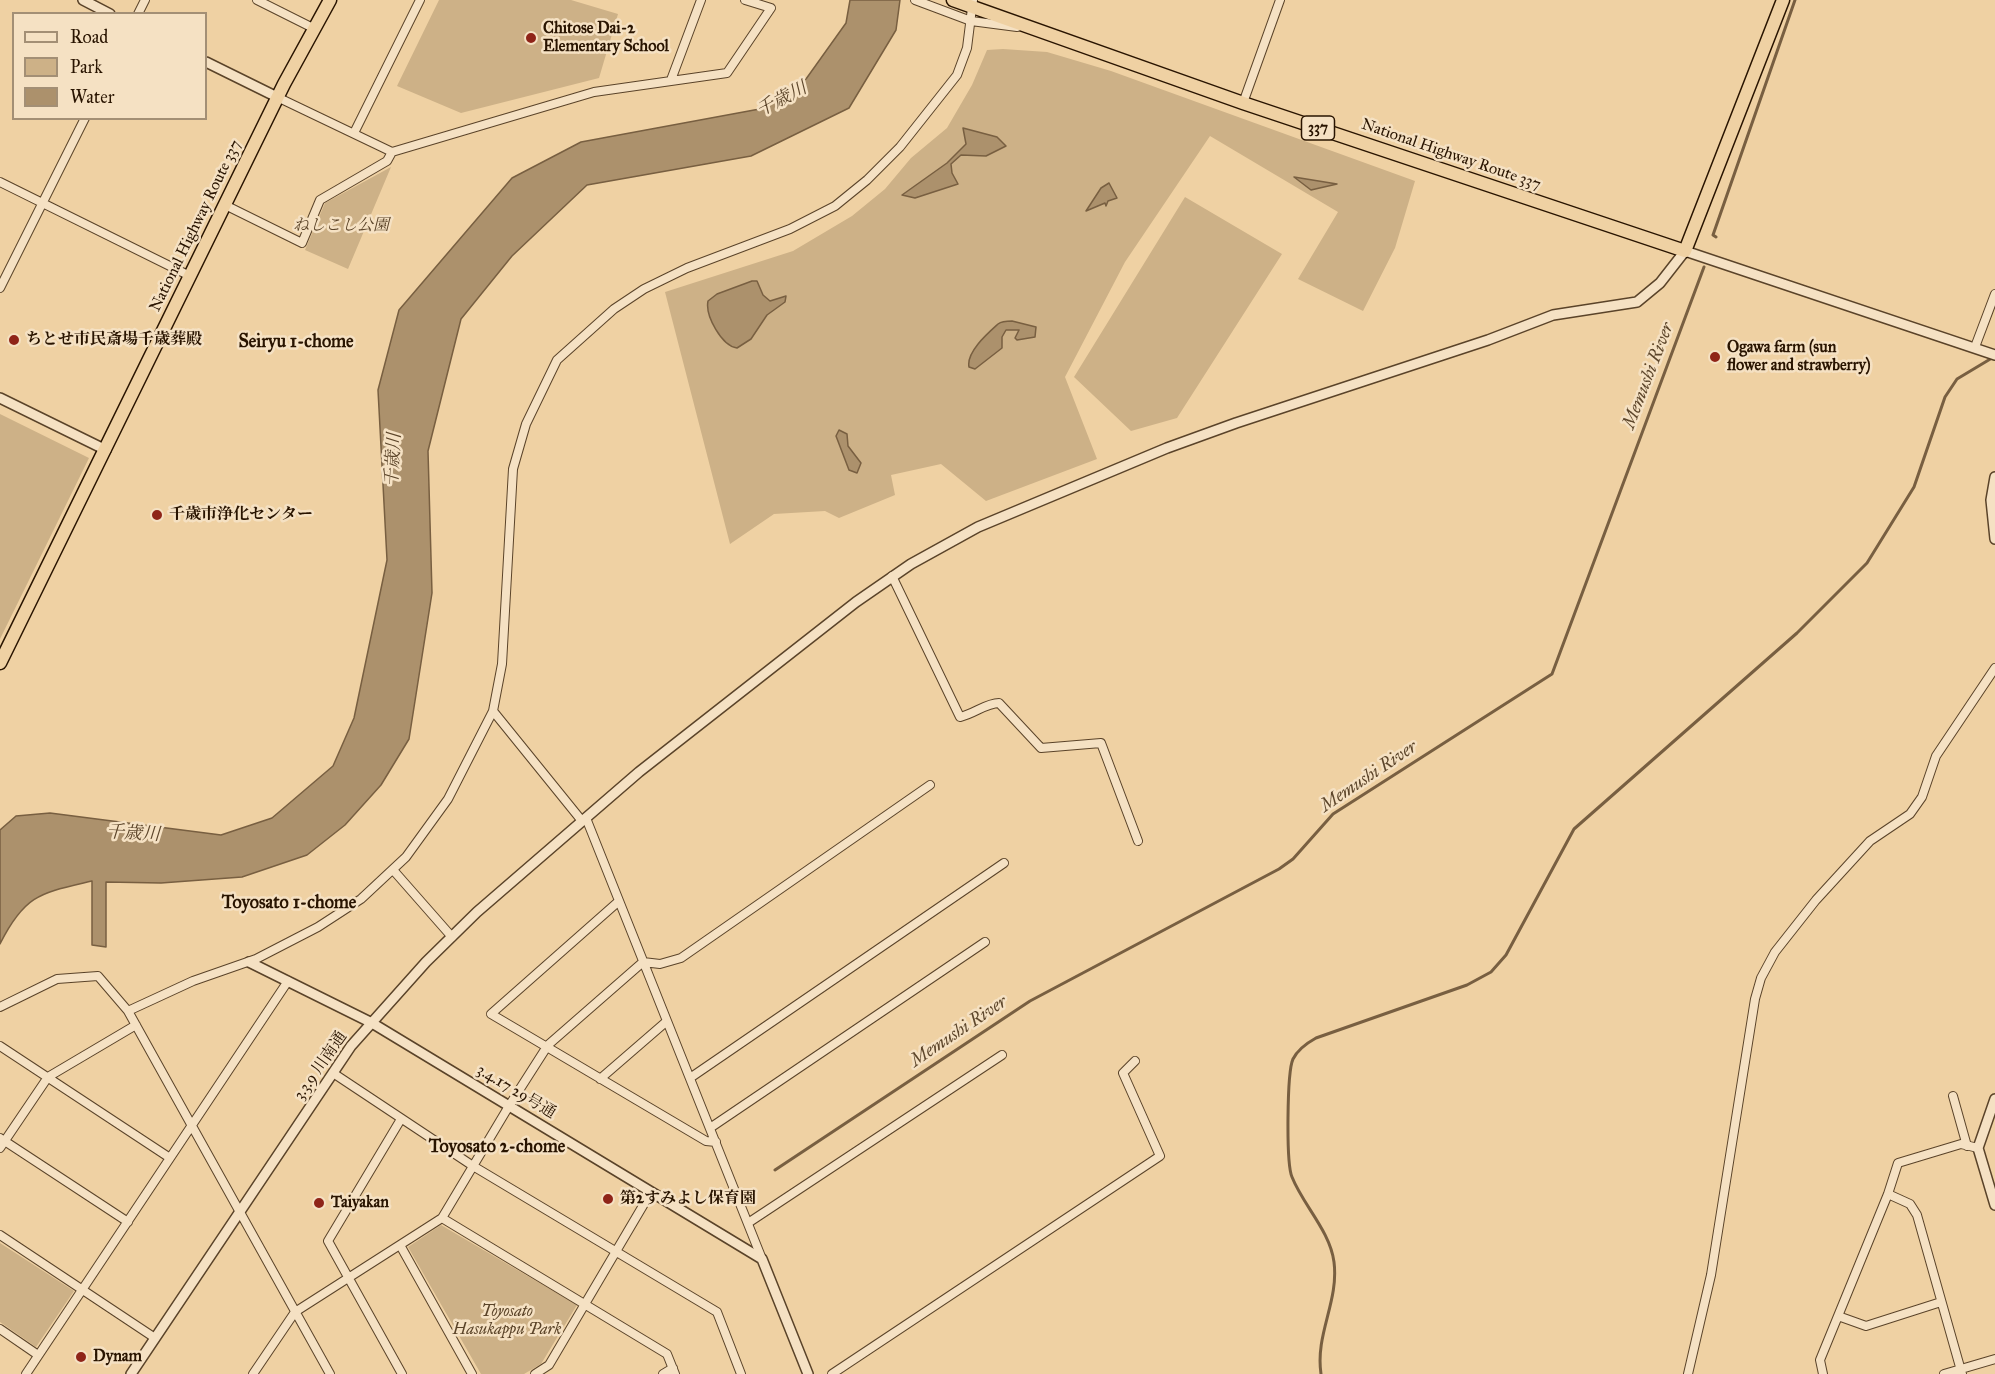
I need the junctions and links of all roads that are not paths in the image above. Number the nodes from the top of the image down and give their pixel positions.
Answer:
1 (83, 0) edge
2 (257, 0) edge
3 (330, 0) edge
4 (420, 0) edge
5 (701, 0) edge
6 (745, 0) edge
7 (915, 0) edge
8 (953, 0) edge
9 (1280, 0) edge
10 (1783, 0) edge
11 (972, 3) edge
12 (106, 12) edge
13 (971, 21) junction
14 (315, 29) junction
15 (1039, 30) junction
16 (207, 62) edge
17 (671, 81) junction
18 (277, 97) junction
19 (1243, 103) junction
20 (84, 120) edge
21 (354, 133) junction
22 (392, 152) junction
23 (0, 182) edge
24 (42, 204) junction
25 (225, 205) junction
26 (1685, 251) junction
27 (190, 276) junction
28 (0, 288) edge
29 (1995, 294) edge
30 (1978, 348) junction
31 (1995, 355) edge
32 (0, 398) edge
33 (105, 450) junction
34 (1995, 477) edge
35 (1995, 539) edge
36 (892, 576) junction
37 (0, 663) edge
38 (1995, 668) edge
39 (493, 711) junction
40 (930, 785) dead end
41 (584, 819) junction
42 (1138, 841) dead end
43 (1004, 863) dead end
44 (394, 871) junction
45 (620, 901) junction
46 (452, 937) junction
47 (985, 942) dead end
48 (249, 962) junction
49 (644, 962) junction
50 (288, 981) junction
51 (0, 1007) edge
52 (128, 1011) junction
53 (667, 1021) junction
54 (372, 1023) junction
55 (136, 1025) junction
56 (0, 1046) edge
57 (547, 1047) junction
58 (1002, 1055) dead end
59 (1135, 1061) dead end
60 (333, 1073) junction
61 (48, 1077) junction
62 (600, 1078) junction
63 (690, 1078) junction
64 (1953, 1096) dead end
65 (1995, 1099) edge
66 (509, 1106) junction
67 (401, 1119) junction
68 (192, 1126) junction
69 (710, 1128) junction
70 (716, 1142) junction
71 (2, 1143) edge
72 (1967, 1146) junction
73 (1978, 1148) junction
74 (170, 1158) junction
75 (473, 1166) junction
76 (651, 1192) junction
77 (1888, 1194) junction
78 (1995, 1205) edge
79 (239, 1210) junction
80 (442, 1218) junction
81 (128, 1222) junction
82 (748, 1223) junction
83 (0, 1235) edge
84 (400, 1245) junction
85 (616, 1251) junction
86 (762, 1259) junction
87 (349, 1278) junction
88 (82, 1290) junction
89 (1941, 1302) junction
90 (585, 1303) junction
91 (295, 1312) junction
92 (1838, 1316) junction
93 (0, 1329) edge
94 (155, 1338) junction
95 (38, 1355) junction
96 (1995, 1359) edge
97 (674, 1371) edge
98 (1961, 1372) edge
99 (26, 1374) edge
100 (131, 1374) edge
101 (253, 1374) edge
102 (330, 1374) edge
103 (402, 1374) edge
104 (472, 1374) edge
105 (535, 1374) edge
106 (663, 1374) edge
107 (741, 1374) edge
108 (808, 1374) edge
109 (832, 1374) edge
110 (1688, 1374) edge
111 (1823, 1374) edge
112 (1944, 1374) edge

1 - 12 street
2 - 14 street
3 - 14 highway, National Highway Route 337
4 - 21 street
5 - 17 street
6 - 17 street
7 - 13 street
8 - 11 highway, National Highway Route 337 / 337
9 - 19 street
10 - 26 highway
11 - 13 street
11 - 15 highway, National Highway Route 337 / 337
13 - 15 street
13 - 39 street
14 - 18 highway, National Highway Route 337
15 - 19 highway, National Highway Route 337 / 337
16 - 18 street
17 - 22 street
18 - 21 street
18 - 25 highway, National Highway Route 337
19 - 26 highway, National Highway Route 337 / 337
20 - 24 street
21 - 22 street
22 - 25 street
23 - 24 street
24 - 27 street
24 - 28 street
25 - 27 highway, National Highway Route 337
26 - 30 street
26 - 36 street, 3.3.9 川南通
27 - 33 highway, National Highway Route 337
29 - 30 street
30 - 31 street
32 - 33 street
33 - 37 highway, National Highway Route 337
34 - 35 street
36 - 41 street, 3.3.9 川南通
36 - 42 street
38 - 110 street
39 - 41 street
39 - 44 street
40 - 49 street
41 - 45 street
41 - 46 street, 3.3.9 川南通
43 - 63 street
44 - 46 street
44 - 48 street
45 - 49 street
45 - 57 street
46 - 54 street, 3.3.9 川南通
47 - 69 street
48 - 50 street, 3.4.17 29号通
48 - 52 street
49 - 53 street
49 - 57 street
50 - 54 street, 3.4.17 29号通
50 - 68 street
51 - 52 street
52 - 55 street
53 - 62 street
53 - 63 street
54 - 60 street, 3.3.9 川南通
54 - 66 street, 3.4.17 29号通
55 - 61 street
55 - 68 street
56 - 61 street
57 - 62 street
57 - 66 street
58 - 82 street
59 - 109 street
60 - 67 street
60 - 79 street, 3.3.9 川南通
61 - 71 street
61 - 74 street
62 - 70 street
63 - 69 street
64 - 72 street
65 - 73 street
66 - 75 street
66 - 76 street, 3.4.17 29号通
67 - 75 street
67 - 87 street
68 - 74 street
68 - 79 street
69 - 70 street
70 - 82 street
71 - 81 street
72 - 73 street
72 - 77 street
73 - 78 street
74 - 81 street
75 - 80 street
75 - 85 street
76 - 85 street
76 - 86 street, 3.4.17 29号通
77 - 89 street
77 - 92 street
79 - 91 street
79 - 94 street, 3.3.9 川南通
80 - 84 street
80 - 90 street
81 - 88 street
82 - 86 street
83 - 88 street
84 - 87 street
84 - 104 street
85 - 90 street
85 - 107 street
86 - 108 street
87 - 91 street
87 - 103 street
88 - 94 street
88 - 95 street
89 - 92 street
89 - 98 street
90 - 97 street
90 - 105 street
91 - 101 street
91 - 102 street
92 - 111 street
93 - 95 street
94 - 100 street, 3.3.9 川南通
95 - 99 street
96 - 98 street
97 - 106 street
98 - 112 street

